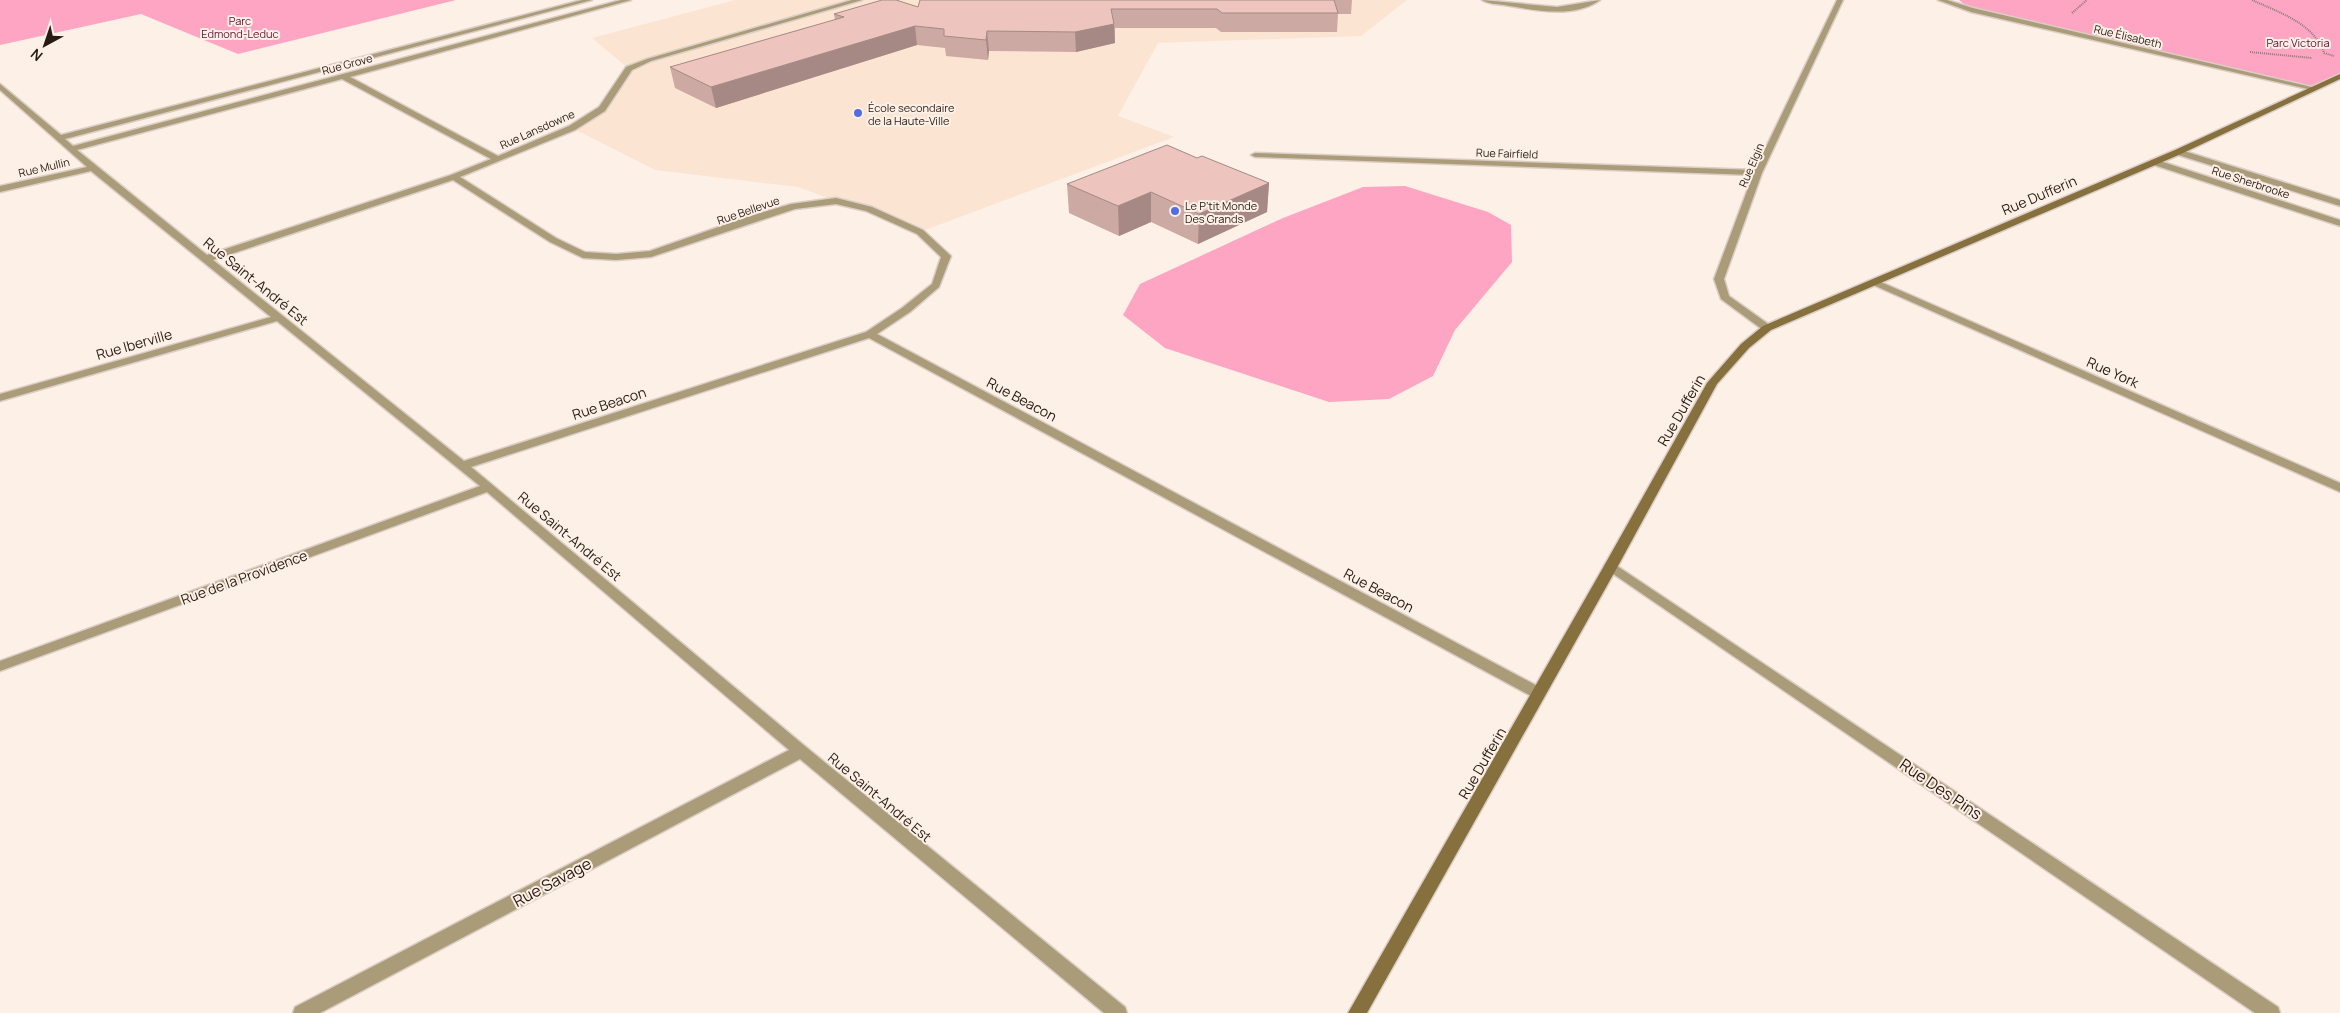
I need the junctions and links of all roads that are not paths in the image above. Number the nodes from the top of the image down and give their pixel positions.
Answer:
1 (589, 0) edge
2 (628, 0) edge
3 (859, 0) edge
4 (1485, 0) edge
5 (1597, 0) edge
6 (1840, 0) edge
7 (1940, 0) edge
8 (330, 68) junction
9 (2340, 76) edge
10 (346, 77) junction
11 (0, 86) edge
12 (2312, 88) junction
13 (60, 138) junction
14 (71, 149) junction
15 (2178, 152) junction
16 (1256, 155) dead end
17 (497, 159) junction
18 (2154, 162) junction
19 (93, 168) junction
20 (1758, 172) junction
21 (454, 177) junction
22 (0, 189) edge
23 (2340, 203) edge
24 (2340, 223) edge
25 (206, 259) junction
26 (1874, 282) junction
27 (277, 318) junction
28 (1767, 328) junction
29 (870, 334) junction
30 (0, 398) edge
31 (462, 466) junction
32 (488, 487) junction
33 (2340, 488) edge
34 (1611, 566) junction
35 (0, 666) edge
36 (1538, 693) junction
37 (801, 751) junction
38 (302, 1013) edge
39 (1118, 1013) edge
40 (1357, 1013) edge
41 (2271, 1013) edge

1 - 8 street, Rue Grove
2 - 10 street, Rue Grove
3 - 17 street, Rue Lansdowne
4 - 5 street
6 - 20 street, Rue Elgin
7 - 12 street, Rue Élisabeth
8 - 10 street
8 - 13 street, Rue Grove
9 - 12 main road, Rue Dufferin
10 - 14 street, Rue Grove
10 - 17 street
11 - 13 street, Rue Saint-André Est
12 - 15 main road, Rue Dufferin
13 - 14 street, Rue Saint-André Est
14 - 19 street, Rue Saint-André Est
15 - 18 main road, Rue Dufferin
15 - 23 street, Rue Sherbrooke
16 - 20 street, Rue Fairfield
17 - 21 street, Rue Lansdowne
18 - 24 street, Rue Sherbrooke
18 - 26 main road, Rue Dufferin
19 - 22 street, Rue Mullin
19 - 25 street, Rue Saint-André Est
20 - 28 street, Rue Elgin
21 - 25 street, Rue Lansdowne
21 - 29 street, Rue Bellevue
25 - 27 street, Rue Saint-André Est
26 - 28 main road, Rue Dufferin
26 - 33 street, Rue York
27 - 30 street, Rue Iberville
27 - 31 street, Rue Saint-André Est
28 - 34 main road, Rue Dufferin
29 - 31 street, Rue Beacon
29 - 36 street, Rue Beacon
31 - 32 street, Rue Saint-André Est
32 - 35 street, Rue de la Providence
32 - 37 street, Rue Saint-André Est
34 - 36 main road, Rue Dufferin
34 - 41 street, Rue Des Pins
36 - 40 main road, Rue Dufferin
37 - 38 street, Rue Savage
37 - 39 street, Rue Saint-André Est

